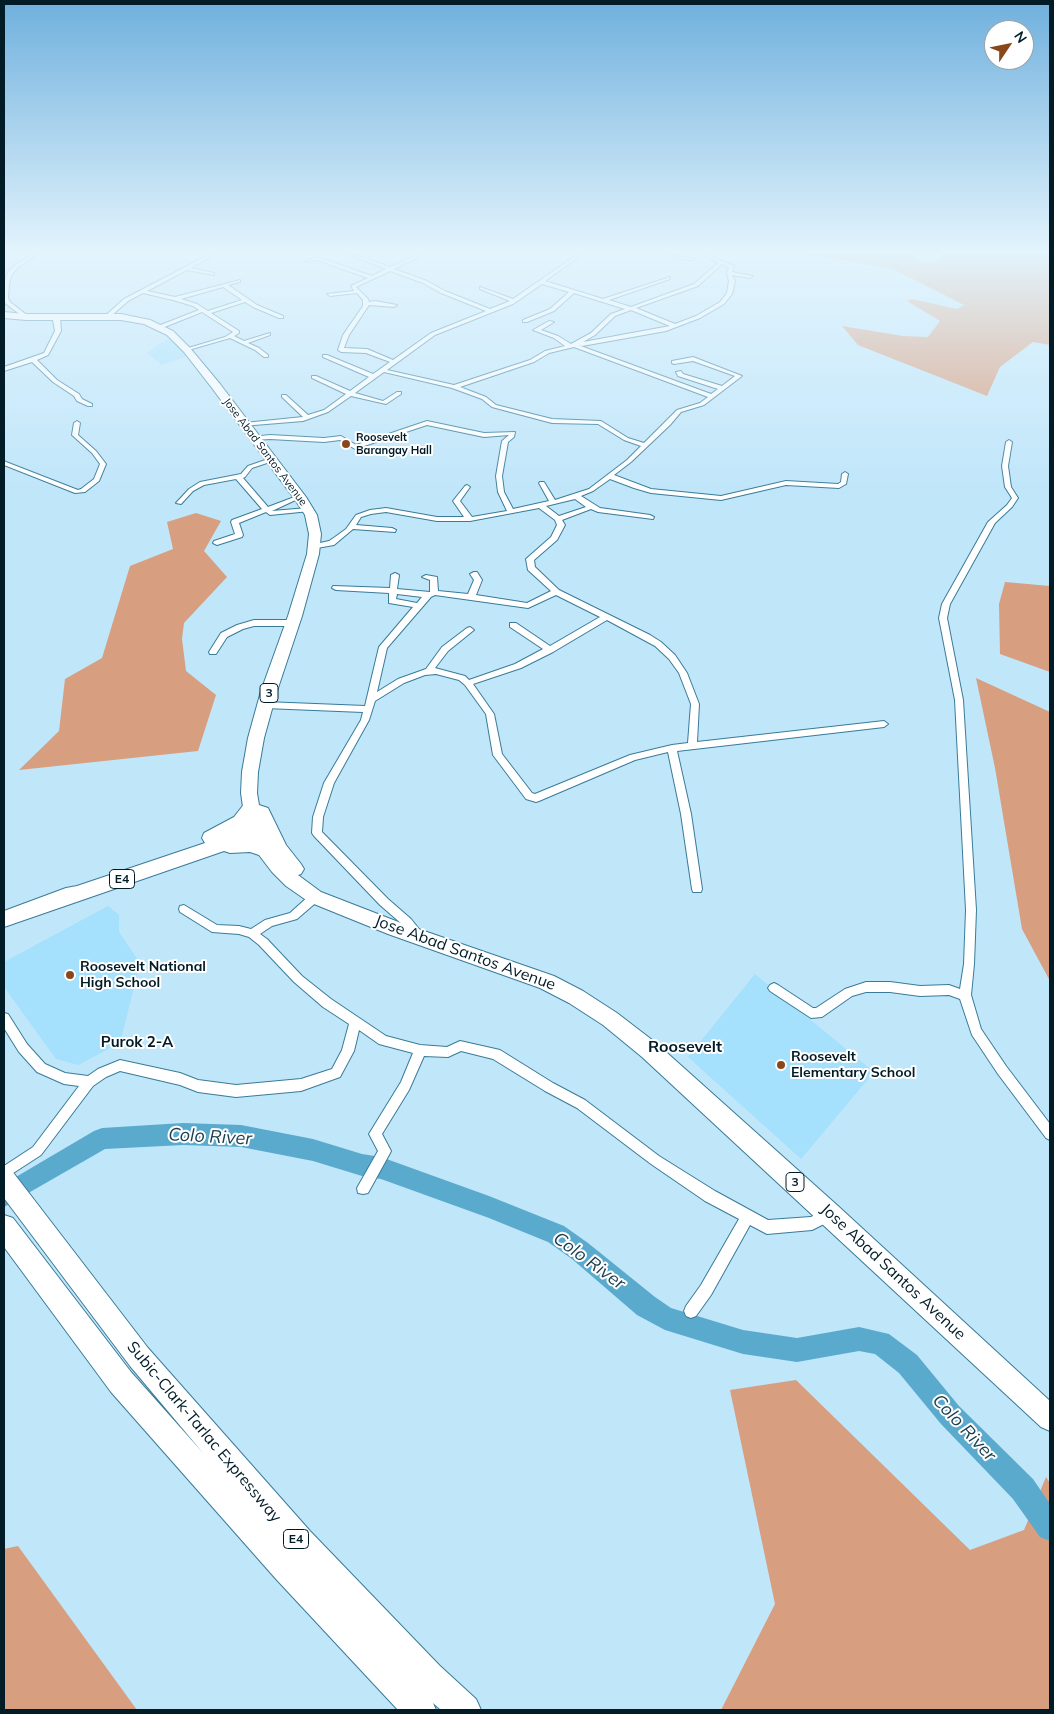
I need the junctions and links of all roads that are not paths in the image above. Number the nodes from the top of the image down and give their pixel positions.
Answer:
1 (57, 334) edge
2 (171, 334) edge
3 (234, 334) edge
4 (268, 334) dead end
5 (347, 334) edge
6 (433, 334) edge
7 (547, 334) edge
8 (593, 334) edge
9 (641, 334) edge
10 (230, 336) junction
11 (242, 343) junction
12 (573, 345) junction
13 (187, 350) junction
14 (266, 356) dead end
15 (325, 356) dead end
16 (33, 360) junction
17 (394, 362) junction
18 (674, 362) dead end
19 (4, 369) edge
20 (382, 370) junction
21 (679, 372) dead end
22 (314, 377) dead end
23 (374, 377) junction
24 (454, 386) junction
25 (721, 388) junction
26 (399, 393) dead end
27 (352, 394) junction
28 (284, 396) dead end
29 (711, 396) junction
30 (90, 405) dead end
31 (307, 418) junction
32 (77, 423) dead end
33 (244, 425) junction
34 (254, 438) junction
35 (1009, 442) dead end
36 (644, 445) junction
37 (271, 460) junction
38 (4, 463) edge
39 (845, 474) dead end
40 (610, 476) junction
41 (238, 477) junction
42 (542, 483) dead end
43 (467, 487) dead end
44 (576, 496) junction
45 (299, 497) junction
46 (554, 502) junction
47 (179, 503) dead end
48 (540, 505) junction
49 (591, 507) junction
50 (266, 509) junction
51 (308, 510) junction
52 (511, 512) junction
53 (650, 518) dead end
54 (470, 519) junction
55 (558, 519) junction
56 (350, 527) junction
57 (392, 530) dead end
58 (217, 543) dead end
59 (314, 547) junction
60 (474, 574) dead end
61 (395, 575) dead end
62 (426, 578) dead end
63 (336, 588) dead end
64 (393, 591) junction
65 (556, 592) junction
66 (431, 594) junction
67 (471, 597) junction
68 (418, 606) junction
69 (606, 617) junction
70 (293, 623) junction
71 (513, 625) dead end
72 (470, 630) dead end
73 (550, 650) junction
74 (213, 652) dead end
75 (429, 671) junction
76 (468, 683) junction
77 (371, 704) junction
78 (266, 705) junction
79 (884, 724) dead end
80 (692, 745) junction
81 (672, 748) junction
82 (251, 808) junction
83 (255, 828) junction
84 (205, 846) junction
85 (272, 849) junction
86 (697, 889) dead end
87 (315, 897) junction
88 (184, 908) dead end
89 (349, 910) junction
90 (4, 919) edge
91 (252, 934) junction
92 (419, 937) junction
93 (774, 988) dead end
94 (965, 995) junction
95 (4, 1018) edge
96 (355, 1023) junction
97 (420, 1050) junction
98 (89, 1082) junction
99 (1050, 1134) edge
100 (4, 1173) edge
101 (4, 1179) edge
102 (365, 1185) dead end
103 (830, 1214) junction
104 (746, 1217) junction
105 (4, 1227) edge
106 (691, 1311) dead end
107 (1050, 1418) edge
108 (420, 1710) edge
109 (465, 1710) edge

1 - 16 street
2 - 13 highway, Jose Abad Santos Avenue / 3
3 - 10 street
4 - 11 street
5 - 17 street
6 - 17 street
7 - 12 street
8 - 12 street
9 - 12 street
10 - 11 street
10 - 13 street
11 - 14 street
12 - 24 street
12 - 29 street
13 - 33 highway, Jose Abad Santos Avenue / 3
15 - 23 street
16 - 19 street
16 - 30 street
17 - 20 street
18 - 25 street
20 - 23 street
20 - 24 street
21 - 25 street
22 - 27 street
23 - 27 street
24 - 36 street
25 - 29 street
26 - 27 street
27 - 31 street
28 - 31 street
29 - 36 street
31 - 33 street
32 - 38 street
33 - 34 highway, Jose Abad Santos Avenue / 3
34 - 37 highway, Jose Abad Santos Avenue / 3
34 - 52 street
35 - 94 street
36 - 40 street
37 - 41 street
37 - 45 highway, Jose Abad Santos Avenue / 3
39 - 40 street
40 - 44 street
41 - 47 street
41 - 50 street
42 - 46 street
43 - 54 street
44 - 46 street
44 - 49 street
45 - 50 street
45 - 51 highway, Jose Abad Santos Avenue / 3
46 - 48 street
48 - 52 street
48 - 55 street
49 - 53 street
49 - 55 street
50 - 51 street
50 - 58 street
51 - 59 highway, Jose Abad Santos Avenue / 3
52 - 54 street
54 - 56 street
55 - 65 street
56 - 57 street
56 - 59 street
59 - 70 highway, Jose Abad Santos Avenue / 3
60 - 67 street
61 - 64 street
62 - 66 street
63 - 64 street
64 - 66 street
64 - 68 street
65 - 67 street
65 - 69 street
66 - 67 street
66 - 68 street
68 - 77 street
69 - 73 street
69 - 80 street
70 - 74 street
70 - 78 highway, Jose Abad Santos Avenue / 3
71 - 73 street
72 - 75 street
73 - 76 street
75 - 76 street
75 - 77 street
76 - 81 street
77 - 78 street
77 - 92 street
78 - 82 highway, Jose Abad Santos Avenue / 3
79 - 80 street
80 - 81 street
81 - 86 street
82 - 83 highway, Jose Abad Santos Avenue / 3
82 - 84 highway, E4
82 - 85 highway, Jose Abad Santos Avenue / 3
83 - 84 highway, E4
83 - 85 highway, Jose Abad Santos Avenue / 3
84 - 85 highway, E4
84 - 90 highway, E4
85 - 87 highway, Jose Abad Santos Avenue / 3
85 - 89 highway, Jose Abad Santos Avenue / 3
87 - 89 highway, Jose Abad Santos Avenue / 3
87 - 91 street
88 - 91 street
89 - 92 highway, Jose Abad Santos Avenue / 3
91 - 96 street
92 - 103 highway, Jose Abad Santos Avenue / 3
93 - 94 street
94 - 99 street
95 - 98 street
96 - 97 street
96 - 98 street
97 - 102 street
97 - 104 street
98 - 100 street
101 - 109 highway, Subic-Clark-Tarlac Expressway / E4
103 - 104 street
103 - 107 highway, Jose Abad Santos Avenue / 3
104 - 106 street
105 - 108 highway, Subic-Clark-Tarlac Expressway / E4

